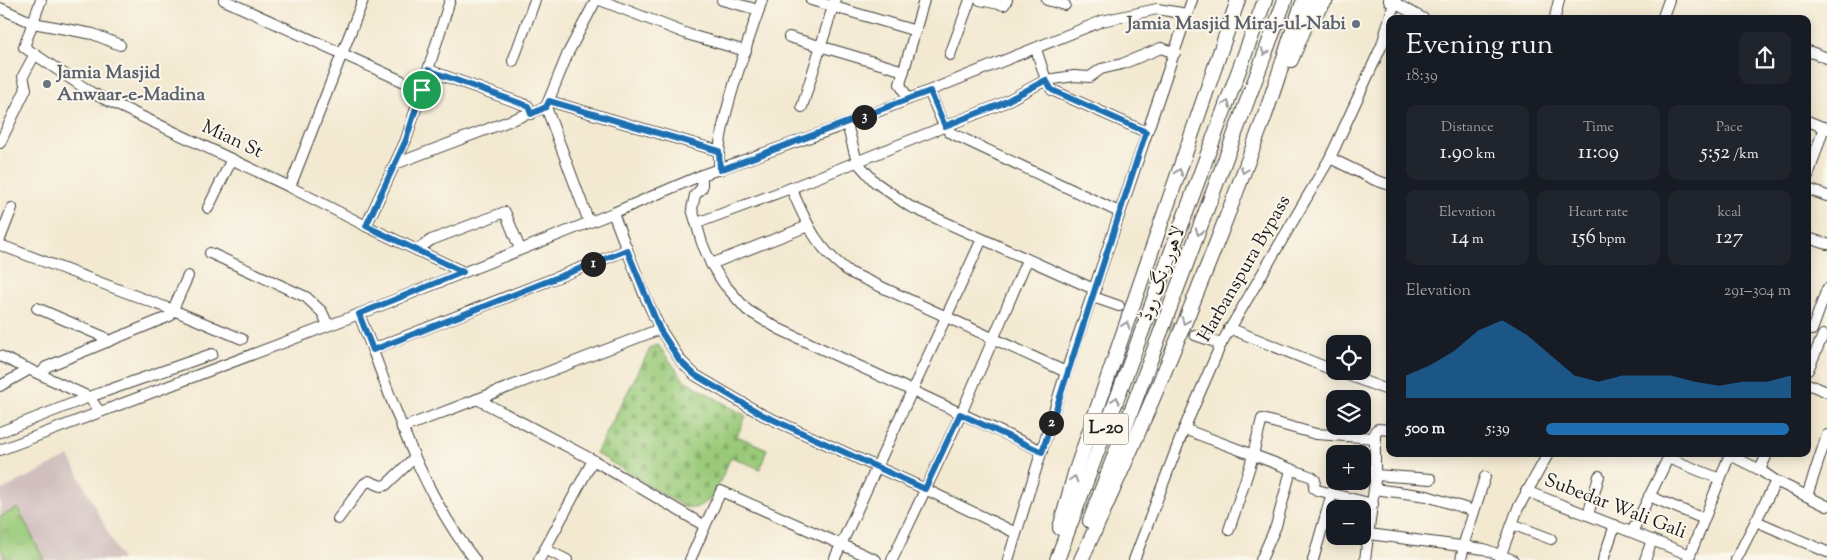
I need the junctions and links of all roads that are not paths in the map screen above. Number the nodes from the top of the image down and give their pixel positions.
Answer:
1 (41, 0) edge
2 (224, 0) edge
3 (363, 0) edge
4 (450, 0) edge
5 (535, 0) edge
6 (596, 0) edge
7 (600, 0) edge
8 (722, 0) edge
9 (811, 0) edge
10 (924, 0) edge
11 (970, 0) edge
12 (980, 0) edge
13 (1007, 0) edge
14 (1047, 0) edge
15 (1192, 0) edge
16 (1238, 0) edge
17 (1246, 0) edge
18 (1265, 0) edge
19 (1285, 0) edge
20 (1304, 0) edge
21 (1316, 0) edge
22 (1328, 0) edge
23 (1392, 0) edge
24 (1559, 0) edge
25 (1669, 0) edge
26 (834, 3) edge
27 (760, 5) edge
28 (1065, 6) dead end
29 (0, 8) edge
30 (1187, 14) junction
31 (1390, 15) edge
32 (1416, 15) edge
33 (1556, 15) edge
34 (1663, 15) edge
35 (32, 23) junction
36 (916, 31) junction
37 (789, 37) dead end
38 (1300, 39) junction
39 (120, 45) dead end
40 (821, 46) junction
41 (1386, 46) edge
42 (1036, 49) junction
43 (746, 51) junction
44 (1811, 52) edge
45 (1175, 53) junction
46 (35, 54) junction
47 (950, 55) dead end
48 (342, 56) junction
49 (1827, 58) edge
50 (513, 61) dead end
51 (428, 70) junction
52 (904, 71) junction
53 (1046, 80) junction
54 (1210, 81) junction
55 (422, 90) junction
56 (930, 91) junction
57 (908, 99) junction
58 (548, 104) junction
59 (802, 107) dead end
60 (531, 114) junction
61 (1811, 122) edge
62 (847, 124) junction
63 (1262, 124) junction
64 (945, 126) junction
65 (1825, 128) edge
66 (1146, 132) junction
67 (0, 143) edge
68 (719, 151) junction
69 (1330, 158) junction
70 (232, 159) junction
71 (857, 162) junction
72 (395, 164) junction
73 (1811, 168) edge
74 (720, 170) junction
75 (702, 175) junction
76 (1386, 184) edge
77 (290, 187) junction
78 (791, 188) junction
79 (1811, 190) edge
80 (1827, 196) edge
81 (12, 208) dead end
82 (208, 208) dead end
83 (1119, 212) junction
84 (614, 213) junction
85 (589, 222) junction
86 (697, 223) junction
87 (366, 226) junction
88 (808, 226) junction
89 (0, 239) edge
90 (982, 239) junction
91 (1811, 239) edge
92 (1827, 244) edge
93 (0, 245) edge
94 (417, 250) junction
95 (520, 250) junction
96 (627, 250) junction
97 (210, 253) dead end
98 (1027, 260) junction
99 (711, 264) junction
100 (463, 272) junction
101 (188, 276) dead end
102 (1827, 289) edge
103 (1094, 294) junction
104 (1119, 306) tunnel mouth
105 (37, 308) dead end
106 (173, 310) junction
107 (359, 314) junction
108 (948, 317) junction
109 (328, 325) junction
110 (1811, 327) edge
111 (1229, 328) junction
112 (1811, 329) edge
113 (660, 330) junction
114 (1195, 335) tunnel mouth
115 (1825, 336) edge
116 (242, 339) dead end
117 (992, 340) junction
118 (107, 342) junction
119 (1221, 344) junction
120 (373, 350) junction
121 (212, 354) dead end
122 (0, 356) edge
123 (1811, 364) edge
124 (1326, 367) edge
125 (28, 368) junction
126 (1066, 372) junction
127 (41, 374) junction
128 (1360, 380) edge
129 (1811, 385) edge
130 (0, 386) edge
131 (1386, 390) edge
132 (913, 392) junction
133 (1827, 392) edge
134 (89, 397) junction
135 (477, 400) junction
136 (99, 411) junction
137 (960, 414) junction
138 (402, 428) junction
139 (1184, 429) junction
140 (1386, 430) edge
141 (0, 432) edge
142 (1827, 435) edge
143 (1375, 438) junction
144 (0, 450) edge
145 (1042, 452) junction
146 (1252, 456) junction
147 (1546, 457) edge
148 (1668, 457) edge
149 (1671, 457) edge
150 (1729, 457) edge
151 (1734, 457) edge
152 (1766, 457) edge
153 (414, 458) junction
154 (593, 460) junction
155 (877, 468) junction
156 (1291, 470) junction
157 (1760, 470) junction
158 (1375, 475) junction
159 (1599, 476) dead end
160 (1485, 477) dead end
161 (1431, 479) dead end
162 (1720, 479) junction
163 (1776, 481) junction
164 (925, 489) junction
165 (1374, 489) junction
166 (1526, 491) junction
167 (1332, 494) junction
168 (1649, 496) junction
169 (1807, 496) junction
170 (1372, 504) junction
171 (1827, 506) edge
172 (1474, 511) junction
173 (1371, 514) edge
174 (1588, 515) junction
175 (338, 519) dead end
176 (1704, 519) junction
177 (1756, 520) junction
178 (1512, 524) junction
179 (705, 526) junction
180 (1615, 526) junction
181 (1229, 530) dead end
182 (1632, 532) junction
183 (1016, 533) junction
184 (1371, 534) edge
185 (1551, 539) dead end
186 (1652, 540) junction
187 (841, 544) junction
188 (1367, 545) edge
189 (1464, 546) junction
190 (546, 549) junction
191 (1827, 552) edge
192 (1689, 557) edge
193 (1500, 558) edge
194 (1606, 559) edge
195 (475, 560) edge
196 (539, 560) edge
197 (567, 560) edge
198 (690, 560) edge
199 (834, 560) edge
200 (876, 560) edge
201 (892, 560) edge
202 (1008, 560) edge
203 (1051, 560) edge
204 (1057, 560) edge
205 (1075, 560) edge
206 (1081, 560) edge
207 (1134, 560) edge
208 (1261, 560) edge
209 (1313, 560) edge
210 (1365, 560) edge
211 (1461, 560) edge
212 (1513, 560) edge
213 (1645, 560) edge
214 (1736, 560) edge

1 - 35 street
2 - 48 street
3 - 48 street
4 - 51 street
5 - 50 street
6 - 58 street
7 - 43 street
8 - 27 street
9 - 26 street
10 - 36 street
11 - 47 street
12 - 13 street
14 - 28 street
15 - 30 street
16 - 54 highway
17 - 54 highway
204 -> 18 highway, لاہور رنگ روڈ / L-20
19 -> 205 highway, لاہور رنگ روڈ / L-20
20 - 63 highway
21 - 38 highway
22 - 38 street
23 - 31 street, Harbanspura Bypass
23 - 32 street
24 - 33 street
25 - 34 street
26 - 36 street
26 - 40 street
27 - 43 street
29 - 35 street
30 - 42 street
30 - 45 street
35 - 39 street
35 - 46 street
36 - 52 street
37 - 40 street
38 - 63 highway
40 - 52 street
40 - 59 street
41 - 69 street, Harbanspura Bypass
42 - 53 street
42 - 56 street
43 - 68 street
44 - 49 street
45 - 53 street
45 - 66 street
46 - 67 street
46 - 70 street, Mian St
48 - 55 street
48 - 77 street
51 - 55 street
51 - 60 street
52 - 57 street
53 - 64 street
53 - 66 street
203 -> 54 highway
55 - 72 street
56 - 57 street
56 - 64 street
57 - 62 street
58 - 60 street
58 - 68 street
58 - 85 street
60 - 72 street
61 - 65 street
62 - 71 street
62 - 74 street
63 -> 206 highway
64 - 71 street
64 - 83 street
65 - 73 street
66 - 83 street
68 - 74 street
69 - 76 street
69 - 111 street, Harbanspura Bypass
70 - 77 street, Mian St
70 - 82 street
71 - 78 street
71 - 90 street
72 - 87 street
74 - 75 street
75 - 84 street
75 - 86 street
77 - 87 street, Mian St
78 - 86 street
78 - 88 street
79 - 80 street
81 - 89 street
83 - 103 street
84 - 85 street
84 - 96 street
85 - 95 street
86 - 99 street
87 - 94 street, Mian St
88 - 99 street
88 - 108 street
90 - 98 street
90 - 108 street
91 - 92 street
93 - 106 street
94 - 95 street
94 - 100 street, Mian St
95 - 100 street
96 - 113 street
96 - 120 street
97 - 109 street
98 - 103 street
98 - 117 street
99 - 132 street
100 - 107 street
101 - 106 street
102 - 110 street
103 - 104 street
103 - 126 street
105 - 118 street
106 - 116 street
106 - 118 street
107 - 109 street
107 - 120 street
108 - 117 street
108 - 132 street
109 - 136 street
111 - 119 street, Harbanspura Bypass
111 - 124 street
112 - 115 street
113 - 135 street
113 - 155 street
114 - 119 street
115 - 123 street
117 - 126 street
117 - 137 street
118 - 127 street
119 - 139 street, Harbanspura Bypass
120 - 138 street
121 - 134 street
122 - 125 street
125 - 127 street
125 - 130 street
126 - 145 street
127 - 134 street
128 - 131 street
129 - 133 street
132 - 137 street
132 - 155 street
134 - 136 street
134 - 141 street
135 - 138 street
135 - 154 street
136 - 144 street
137 - 145 street
137 - 164 street
138 - 153 street
139 - 146 street
139 - 207 street, Harbanspura Bypass
140 - 143 street
142 - 169 street
143 - 146 street
143 - 158 street
145 - 183 street
146 - 156 street
146 - 181 street
147 - 166 street
148 - 168 street
149 - 162 street
150 - 162 street
151 - 157 street
152 - 157 street
153 - 175 street
153 - 195 street
154 - 179 street
154 - 190 street
155 - 164 street
155 - 187 street
156 - 167 street
156 - 208 street
157 - 163 street
158 - 161 street
158 - 165 street
159 - 174 street
160 - 172 street
162 - 176 street
163 - 169 street
163 - 177 street
164 - 183 street
164 - 201 street
165 - 170 street
165 - 172 street
166 - 174 street, Subedar Wali Gali
166 - 178 street
167 - 170 street
167 - 209 street
168 - 176 street
168 - 182 street
169 - 171 street
170 - 173 street
172 - 189 street
174 - 180 street, Subedar Wali Gali
176 - 192 street
177 - 191 street
177 - 214 street
178 - 185 street
178 - 193 street
179 - 187 street
179 - 198 street
180 - 182 street, Subedar Wali Gali
180 - 194 street
182 - 186 street, Subedar Wali Gali
183 - 202 street
184 - 189 street
186 - 192 street, Subedar Wali Gali
186 - 213 street
187 - 199 street
187 - 200 street
188 - 210 street
189 - 193 street
189 - 211 street
190 - 196 street
190 - 197 street
193 - 212 street

